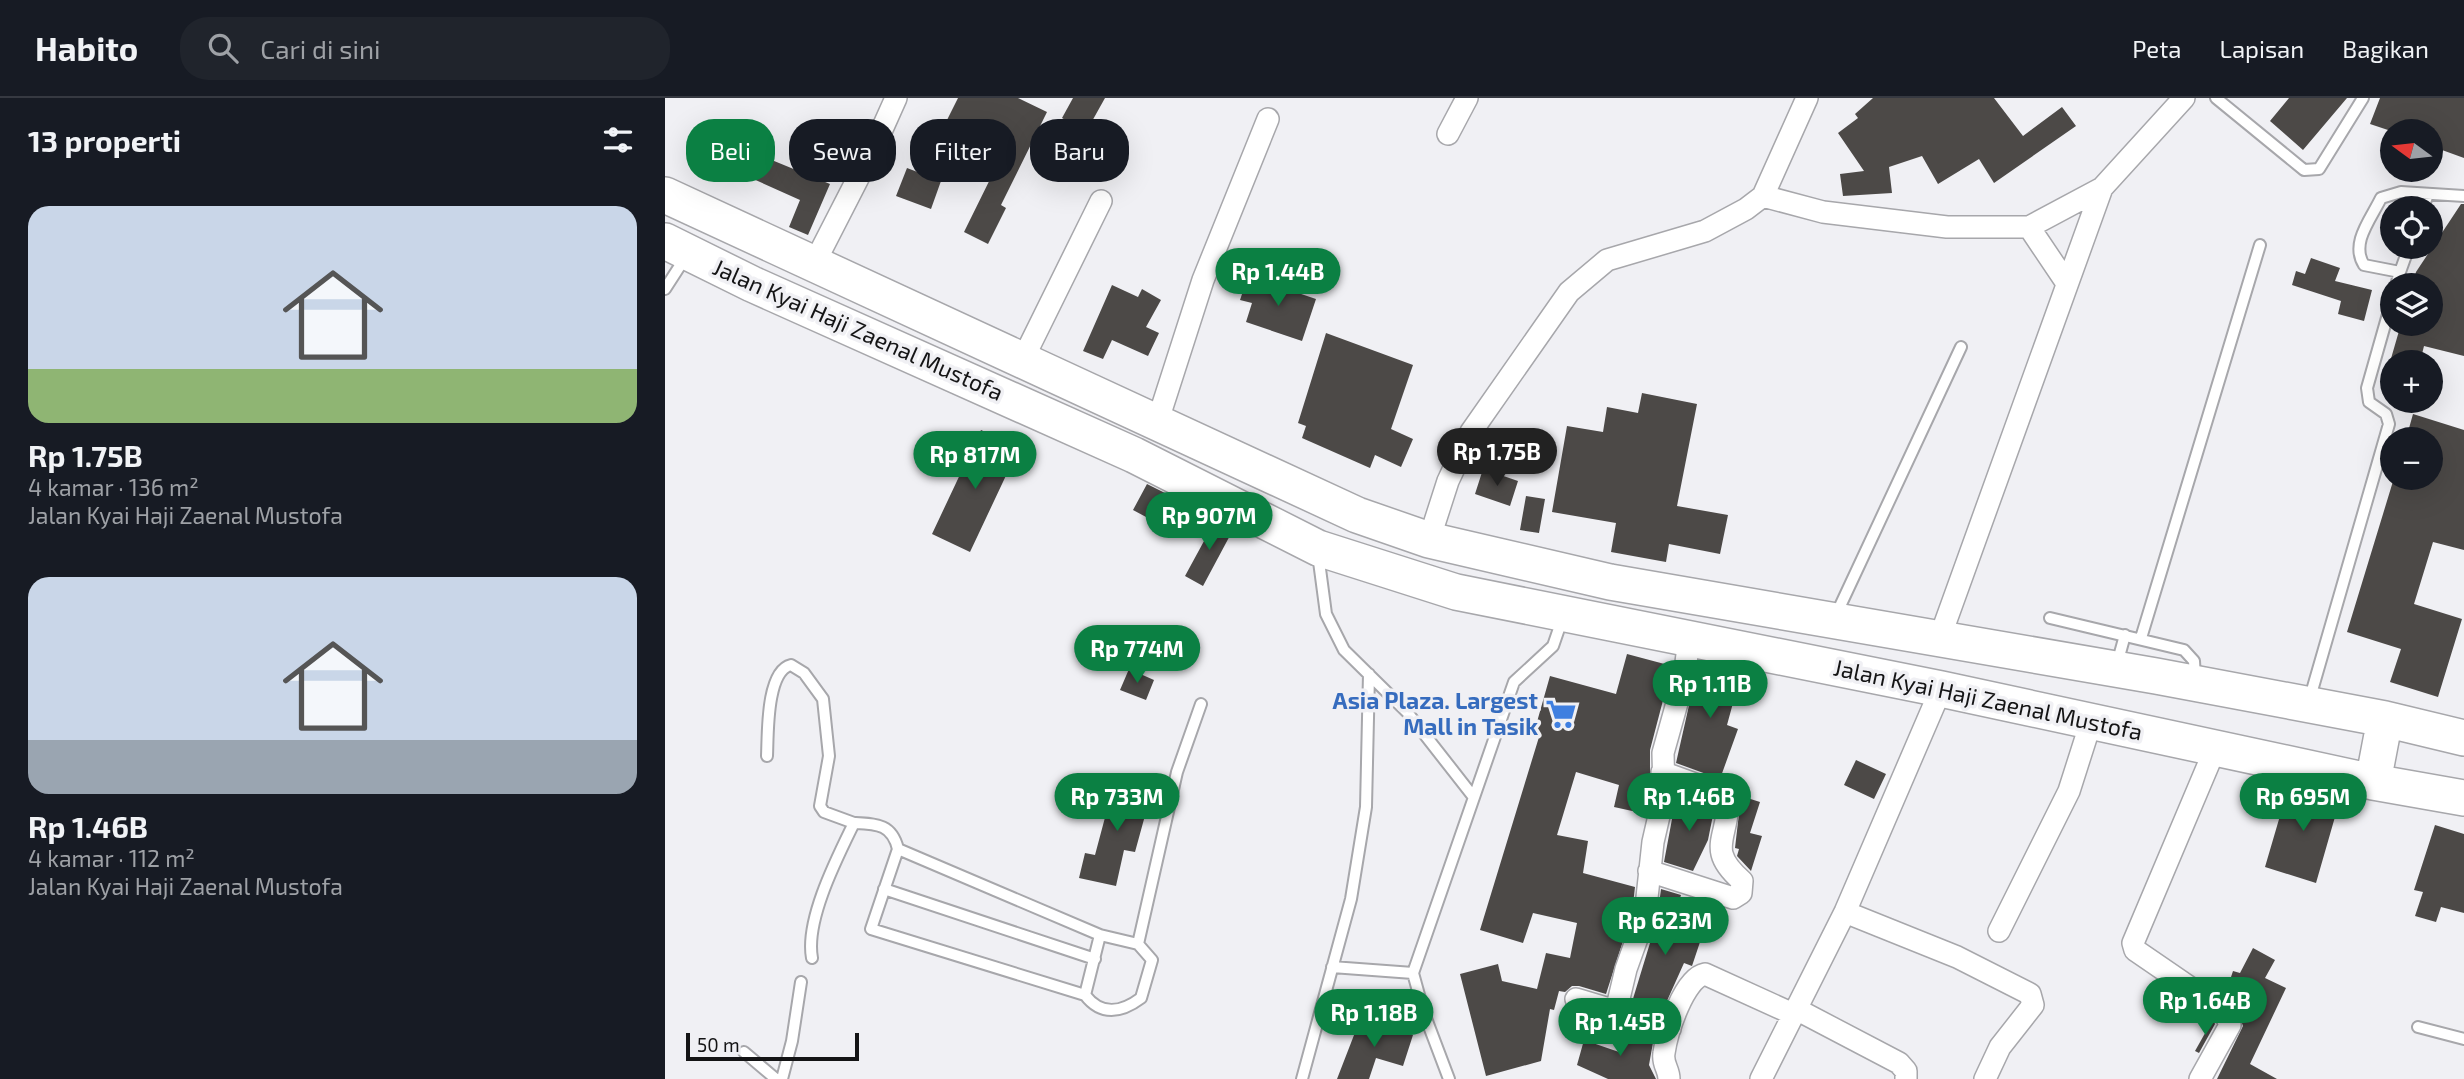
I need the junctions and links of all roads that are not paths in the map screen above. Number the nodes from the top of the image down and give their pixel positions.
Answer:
1 (896, 98) edge
2 (1467, 98) edge
3 (1807, 98) edge
4 (2184, 98) edge
5 (2216, 98) edge
6 (2363, 98) edge
7 (1268, 120) dead end
8 (1448, 134) dead end
9 (2102, 188) junction
10 (2428, 194) joint
11 (665, 195) edge
12 (1763, 196) junction
13 (2464, 196) edge
14 (1101, 201) dead end
15 (2029, 227) junction
16 (2260, 244) dead end
17 (677, 247) edge
18 (2405, 259) edge
19 (814, 264) junction
20 (2400, 272) joint
21 (853, 282) junction
22 (2066, 282) junction
23 (665, 289) edge
24 (833, 320) junction
25 (2383, 336) edge
26 (1961, 347) dead end
27 (1022, 361) junction
28 (1157, 423) junction
29 (1300, 488) junction
30 (1274, 524) junction
31 (1429, 540) junction
32 (1318, 548) junction
33 (1666, 592) junction
34 (1564, 614) junction
35 (2050, 618) dead end
36 (1832, 622) junction
37 (1647, 633) junction
38 (2125, 635) junction
39 (2141, 638) junction
40 (1689, 639) junction
41 (1939, 640) junction
42 (2160, 660) junction
43 (2115, 670) junction
44 (1370, 674) junction
45 (1941, 689) junction
46 (1201, 704) dead end
47 (2307, 707) junction
48 (2385, 719) junction
49 (2091, 722) junction
50 (2464, 738) edge
51 (2215, 749) junction
52 (767, 756) dead end
53 (1662, 772) junction
54 (2373, 782) junction
55 (1472, 795) junction
56 (2464, 798) edge
57 (854, 823) junction
58 (898, 849) junction
59 (1649, 871) junction
60 (884, 889) junction
61 (1845, 912) junction
62 (1999, 931) dead end
63 (1100, 934) junction
64 (1138, 944) junction
65 (812, 958) dead end
66 (1095, 960) junction
67 (1332, 967) junction
68 (1413, 973) junction
69 (801, 982) dead end
70 (1085, 995) junction
71 (1576, 999) dead end
72 (1616, 1011) junction
73 (1794, 1012) junction
74 (2418, 1027) dead end
75 (1670, 1029) junction
76 (2464, 1039) edge
77 (744, 1052) dead end
78 (779, 1079) edge
79 (1302, 1079) edge
80 (1450, 1079) edge
81 (1669, 1079) edge
82 (1761, 1079) edge
83 (1906, 1079) edge
84 (1985, 1079) edge
85 (2200, 1079) edge

1 - 19 street
2 - 8 street
3 - 12 street
4 - 9 street
5 - 6 lane
7 - 28 street
9 - 15 street
9 - 22 street
10 - 13 lane
10 - 20 lane
11 - 19 main road, Jalan Kyai Haji Zaenal Mustofa
12 - 15 street
12 - 31 street
14 - 27 street
15 - 22 street
16 - 39 lane
17 - 23 lane
17 - 24 main road, Jalan Kyai Haji Zaenal Mustofa
18 - 20 lane
19 - 21 main road, Jalan Kyai Haji Zaenal Mustofa
21 - 24 main road
21 - 27 main road, Jalan Kyai Haji Zaenal Mustofa
22 - 41 street
24 - 30 main road, Jalan Kyai Haji Zaenal Mustofa
25 - 47 lane
26 - 36 lane
27 - 28 main road, Jalan Kyai Haji Zaenal Mustofa
28 - 29 main road, Jalan Kyai Haji Zaenal Mustofa
29 - 30 main road
29 - 31 main road, Jalan Kyai Haji Zaenal Mustofa
30 - 32 main road, Jalan Kyai Haji Zaenal Mustofa
31 - 33 main road, Jalan Kyai Haji Zaenal Mustofa
32 - 34 main road, Jalan Kyai Haji Zaenal Mustofa
32 - 44 lane
33 - 36 main road, Jalan Kyai Haji Zaenal Mustofa
33 - 37 main road
34 - 37 main road, Jalan Kyai Haji Zaenal Mustofa
34 - 55 lane
35 - 38 lane
36 - 41 main road, Jalan Kyai Haji Zaenal Mustofa
37 - 40 main road, Jalan Kyai Haji Zaenal Mustofa
38 - 39 lane
38 - 43 lane
39 - 42 lane
40 - 45 main road, Jalan Kyai Haji Zaenal Mustofa
40 - 53 street
41 - 43 main road, Jalan Kyai Haji Zaenal Mustofa
42 - 43 main road, Jalan Kyai Haji Zaenal Mustofa
42 - 47 main road, Jalan Kyai Haji Zaenal Mustofa
44 - 55 lane
44 - 67 lane
45 - 49 main road, Jalan Kyai Haji Zaenal Mustofa
45 - 61 street
46 - 64 lane
47 - 48 main road, Jalan Kyai Haji Zaenal Mustofa
48 - 50 main road, Jalan Kyai Haji Zaenal Mustofa
48 - 54 main road
49 - 51 main road, Jalan Kyai Haji Zaenal Mustofa
49 - 62 street
51 - 54 main road, Jalan Kyai Haji Zaenal Mustofa
51 - 85 street
52 - 57 lane
53 - 59 street
53 - 59 street
54 - 56 main road, Jalan Kyai Haji Zaenal Mustofa
55 - 68 lane
57 - 58 lane
57 - 65 lane
58 - 60 lane
58 - 63 lane
59 - 72 street
60 - 66 lane
60 - 70 lane
61 - 73 street
61 - 84 street
63 - 64 lane
63 - 66 lane
64 - 70 lane
66 - 70 lane
67 - 68 lane
67 - 79 lane
68 - 80 lane
69 - 78 lane
71 - 72 street
72 - 75 street
73 - 75 street
73 - 82 street
73 - 83 street
74 - 76 lane
75 - 81 street
77 - 78 lane

